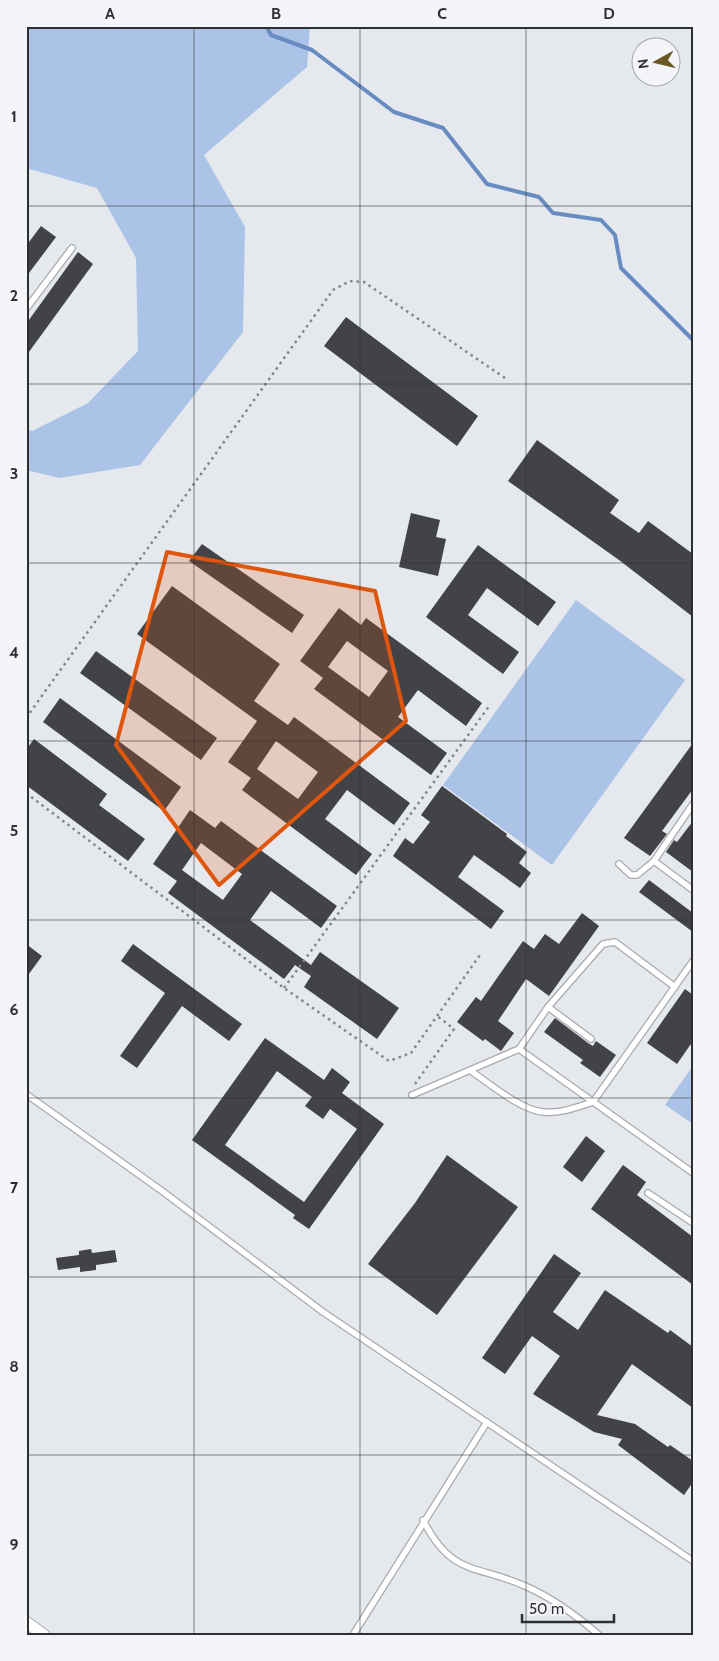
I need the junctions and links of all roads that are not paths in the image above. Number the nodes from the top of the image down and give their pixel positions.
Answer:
1 (72, 248) dead end
2 (26, 309) edge
3 (693, 804) edge
4 (654, 861) junction
5 (620, 864) dead end
6 (693, 890) edge
7 (693, 961) edge
8 (675, 987) junction
9 (548, 1007) junction
10 (591, 1039) dead end
11 (519, 1049) junction
12 (472, 1071) junction
13 (26, 1094) edge
14 (412, 1095) road end
15 (593, 1102) junction
16 (693, 1173) edge
17 (648, 1193) dead end
18 (693, 1223) edge
19 (487, 1422) junction
20 (423, 1520) junction
21 (693, 1561) edge
22 (26, 1622) edge
23 (44, 1635) edge
24 (353, 1635) edge
25 (599, 1635) edge

1 - 2 lane
3 - 4 lane
4 - 5 lane
4 - 6 lane
7 - 8 lane
8 - 9 lane
8 - 15 lane
9 - 10 lane
9 - 11 lane
11 - 12 lane
11 - 15 lane
12 - 14 lane
12 - 15 lane
13 - 19 lane
15 - 16 lane
17 - 18 lane
19 - 20 lane
19 - 21 lane
20 - 24 lane
20 - 25 lane
22 - 23 street

